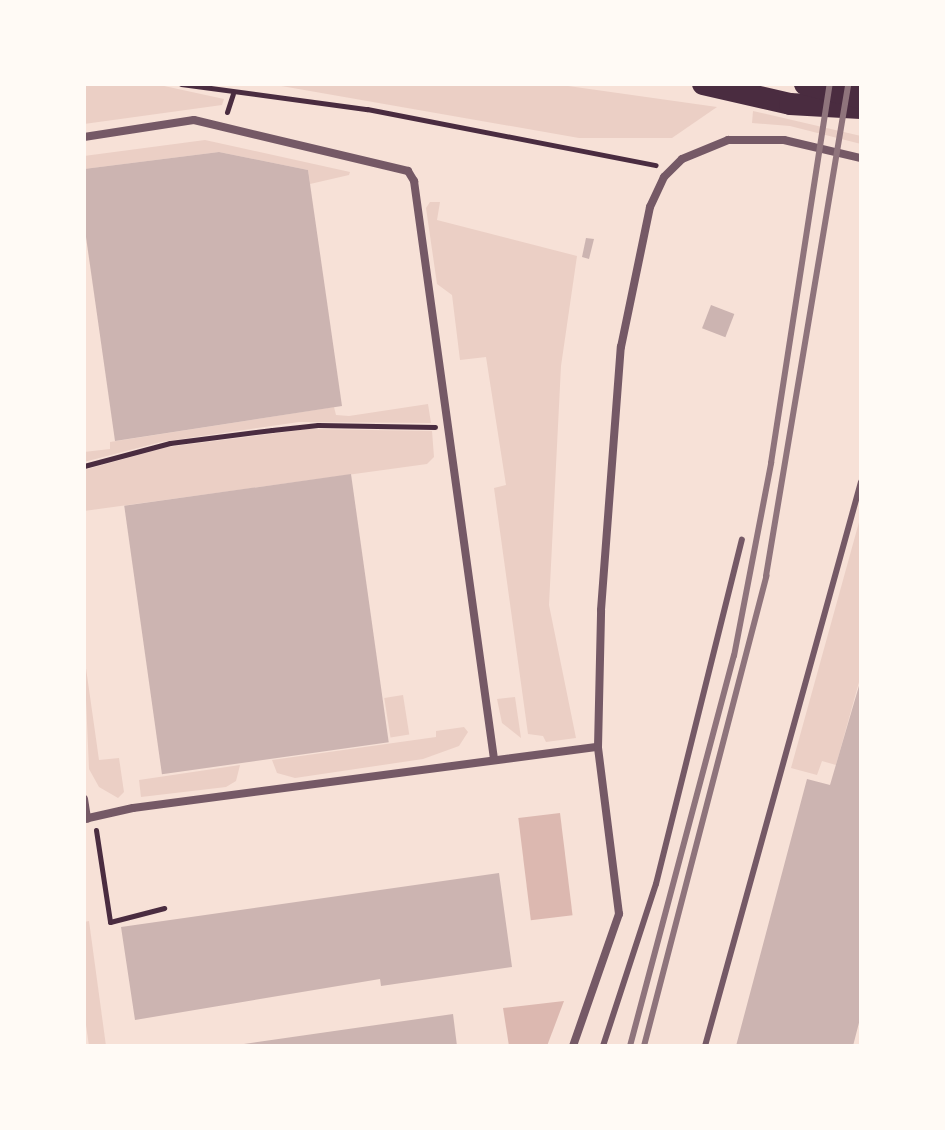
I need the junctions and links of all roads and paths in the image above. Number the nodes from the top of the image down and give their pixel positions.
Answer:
1 (181, 84) edge
2 (703, 84) edge
3 (805, 84) edge
4 (861, 98) edge
5 (861, 108) edge
6 (84, 137) edge
7 (861, 158) edge
8 (673, 168) junction
9 (448, 427) junction
10 (84, 466) edge
11 (861, 482) edge
12 (742, 540) dead end
13 (598, 747) junction
14 (494, 759) junction
15 (84, 799) edge
16 (88, 818) edge
17 (164, 908) dead end
18 (573, 1046) edge
19 (603, 1046) edge
20 (705, 1046) edge

1 - 8 path
2 - 5 highway
3 - 4 highway
6 - 9 street
7 - 8 street
8 - 13 street
9 - 10 path
9 - 14 street
11 - 20 lane
12 - 19 lane
13 - 14 street
13 - 18 street
14 - 16 street
15 - 16 street
16 - 17 path

